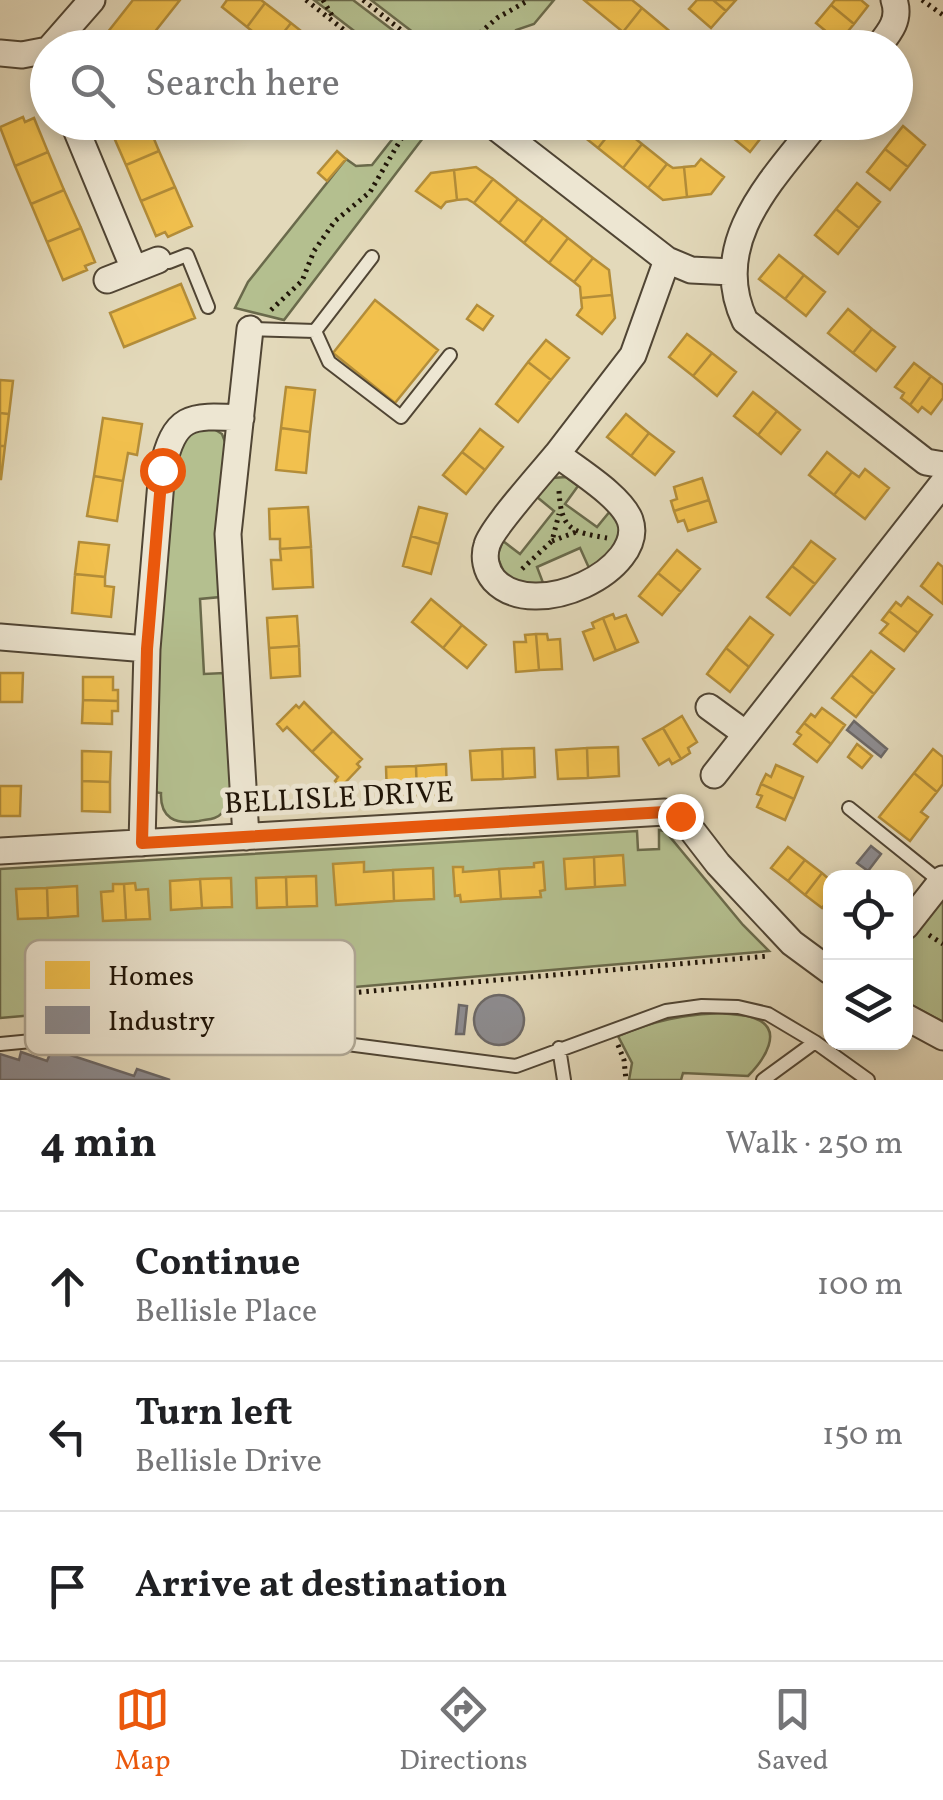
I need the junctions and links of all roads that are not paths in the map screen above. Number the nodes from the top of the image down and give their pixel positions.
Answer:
1 (92, 0) edge
2 (894, 0) edge
3 (67, 30) edge
4 (892, 30) edge
5 (0, 53) edge
6 (30, 53) edge
7 (82, 140) edge
8 (513, 140) edge
9 (804, 140) edge
10 (372, 257) dead end
11 (667, 260) junction
12 (146, 264) junction
13 (732, 272) junction
14 (107, 280) dead end
15 (208, 307) dead end
16 (250, 329) joint
17 (315, 330) junction
18 (450, 354) dead end
19 (241, 418) junction
20 (557, 454) junction
21 (943, 465) edge
22 (943, 483) edge
23 (0, 637) edge
24 (147, 649) junction
25 (710, 707) dead end
26 (746, 734) junction
27 (714, 775) dead end
28 (849, 808) dead end
29 (246, 837) junction
30 (142, 843) junction
31 (0, 852) edge
32 (942, 880) edge
33 (913, 917) edge
34 (823, 967) edge
35 (913, 1020) edge
36 (943, 1037) edge
37 (25, 1042) edge
38 (815, 1042) junction
39 (0, 1044) edge
40 (355, 1046) edge
41 (559, 1048) junction
42 (564, 1080) edge
43 (763, 1080) edge
44 (868, 1080) edge

1 - 3 street
2 - 4 street
5 - 6 street
7 - 12 street
8 - 11 street
9 - 13 street
10 - 17 lane
11 - 13 street
11 - 20 street
12 - 14 street
12 - 15 lane
13 - 21 street
16 - 17 lane
16 - 19 street
17 - 18 lane
19 - 24 street
19 - 29 street
20 - 20 street
22 - 26 street
23 - 24 street
24 - 30 street
25 - 26 street
26 - 27 street
28 - 32 lane
29 - 30 street, BELLISLE DRIVE
29 - 34 street, BELLISLE DRIVE
30 - 31 street, BELLISLE DRIVE
32 - 33 street
35 - 36 street
37 - 39 lane
38 - 41 lane
38 - 43 lane
38 - 44 lane
40 - 41 lane
41 - 42 lane

